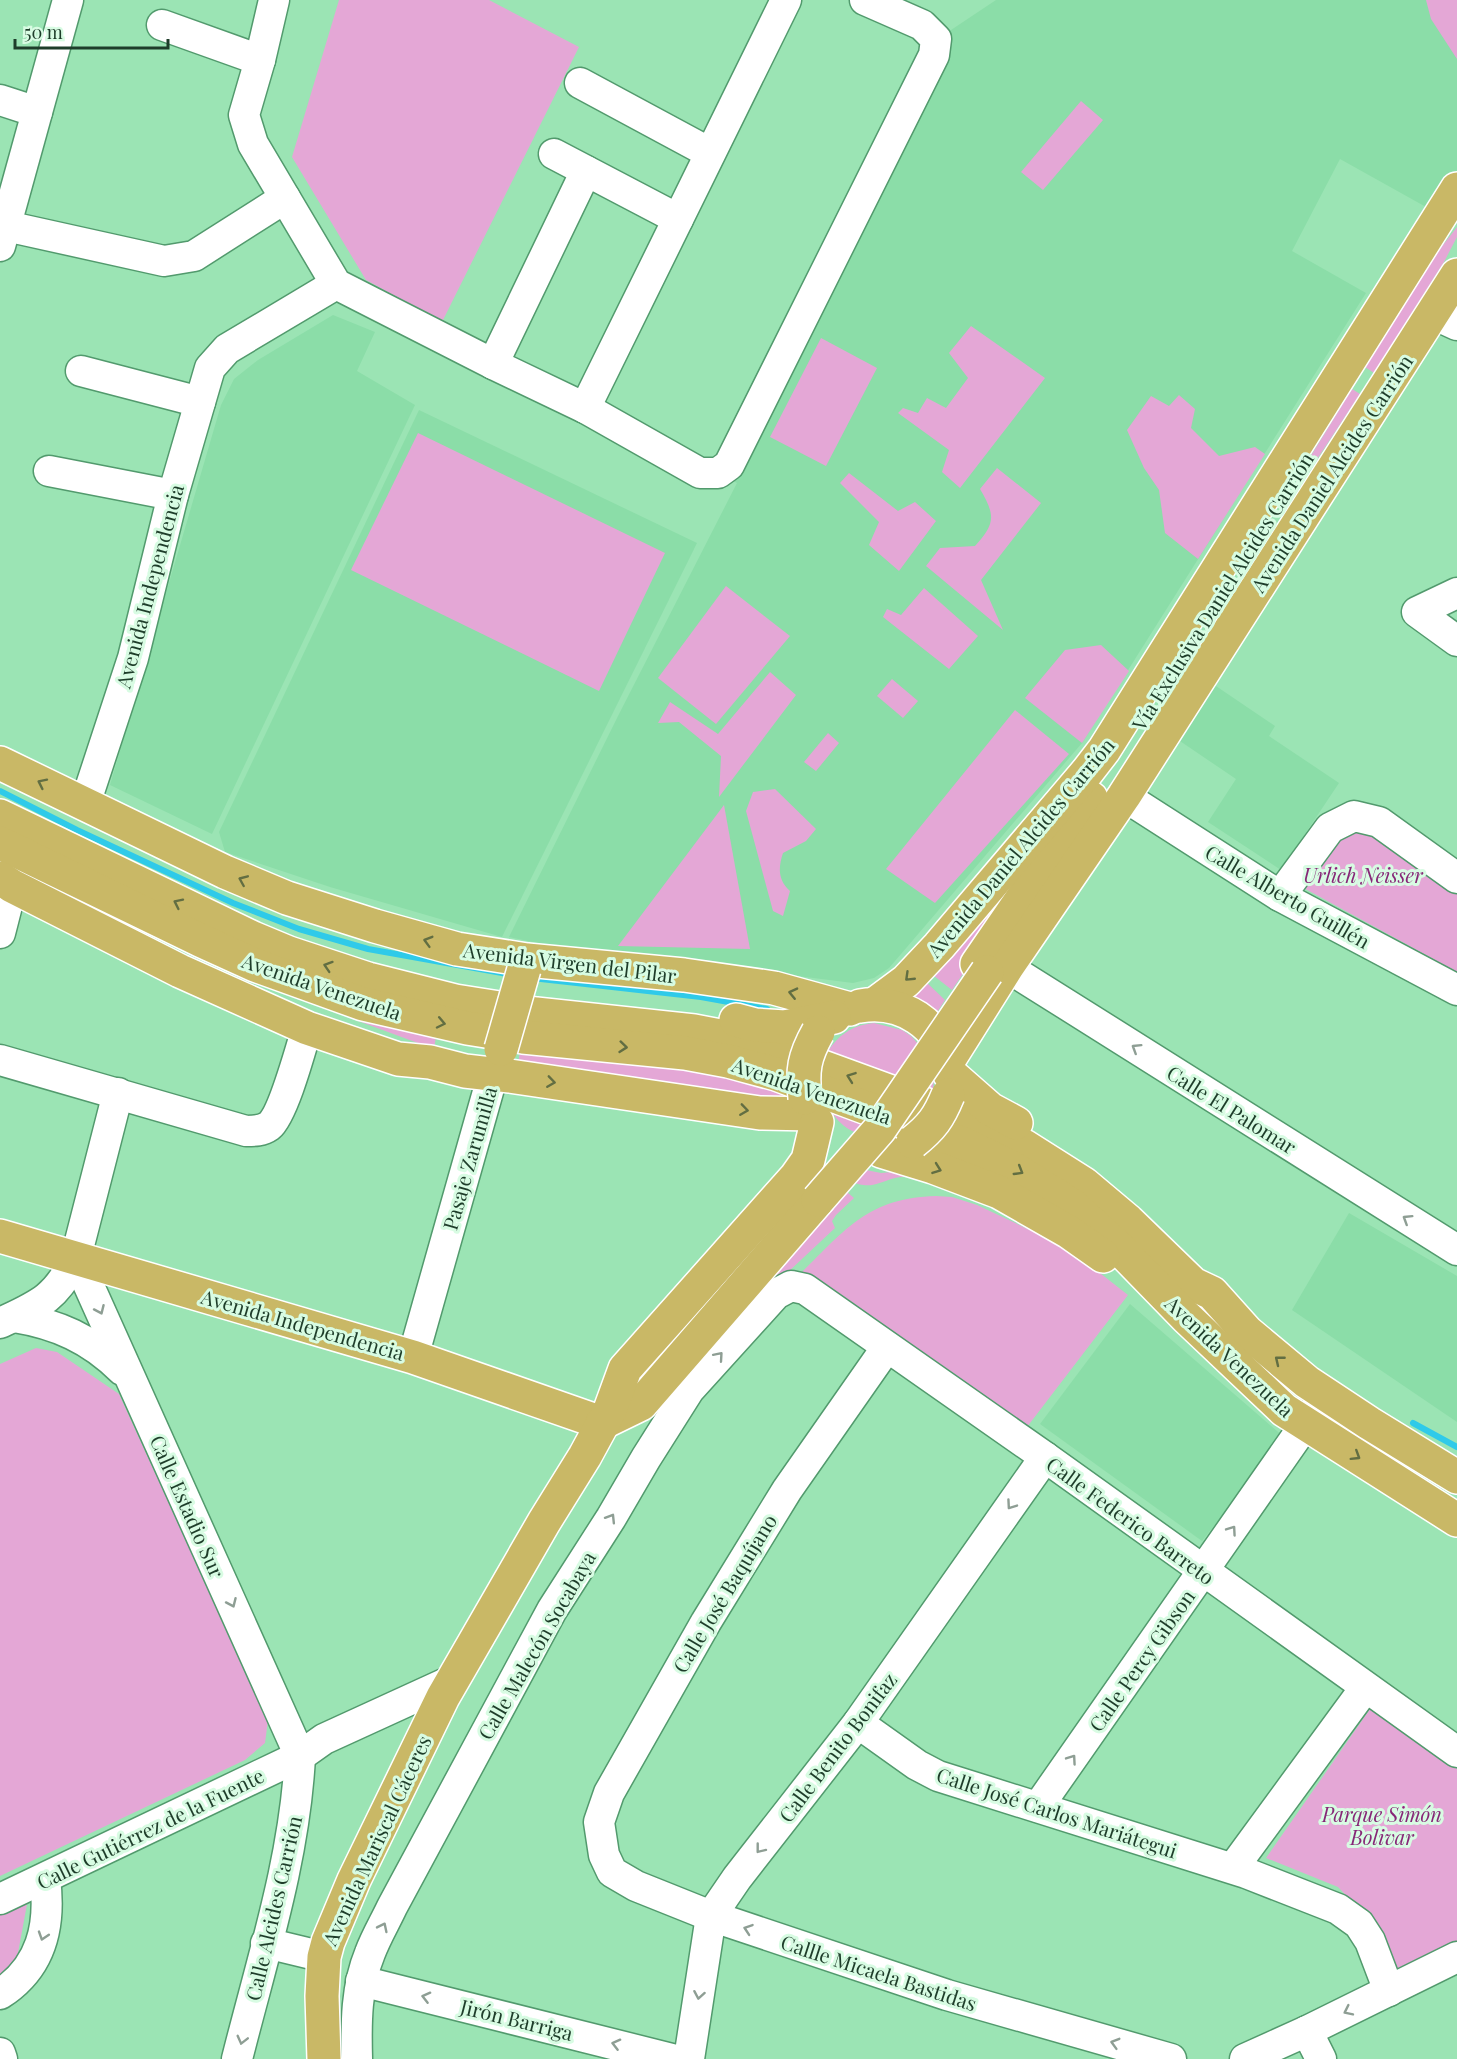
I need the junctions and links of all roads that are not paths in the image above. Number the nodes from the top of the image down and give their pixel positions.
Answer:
1 (68, 0) edge
2 (274, 0) edge
3 (786, 0) edge
4 (865, 0) edge
5 (162, 25) dead end
6 (260, 60) junction
7 (580, 83) dead end
8 (0, 100) edge
9 (37, 112) junction
10 (710, 153) junction
11 (554, 154) dead end
12 (586, 171) junction
13 (1457, 189) edge
14 (285, 198) junction
15 (1457, 211) edge
16 (678, 219) junction
17 (3, 236) edge
18 (1457, 251) edge
19 (1457, 275) edge
20 (336, 284) junction
21 (1445, 319) edge
22 (493, 364) junction
23 (81, 371) dead end
24 (200, 402) junction
25 (585, 408) junction
26 (49, 471) dead end
27 (173, 495) junction
28 (1457, 593) edge
29 (1457, 641) edge
30 (0, 763) edge
31 (1124, 796) junction
32 (85, 804) junction
33 (0, 816) edge
34 (0, 843) edge
35 (1453, 867) edge
36 (4, 874) edge
37 (1280, 896) junction
38 (0, 933) edge
39 (525, 964) junction
40 (990, 968) junction
41 (368, 979) junction
42 (1457, 990) edge
43 (844, 1015) junction
44 (307, 1028) junction
45 (0, 1059) edge
46 (497, 1061) junction
47 (430, 1062) junction
48 (948, 1076) junction
49 (118, 1093) junction
50 (812, 1111) junction
51 (881, 1151) junction
52 (0, 1236) edge
53 (1457, 1250) edge
54 (76, 1257) junction
55 (804, 1289) joint
56 (1212, 1293) junction
57 (1187, 1318) junction
58 (7, 1320) edge
59 (887, 1347) junction
60 (412, 1357) junction
61 (131, 1379) junction
62 (1326, 1396) junction
63 (606, 1417) junction
64 (1306, 1425) junction
65 (1045, 1457) junction
66 (1457, 1477) edge
67 (1457, 1520) edge
68 (1203, 1572) junction
69 (1365, 1688) junction
70 (448, 1689) junction
71 (858, 1723) junction
72 (1457, 1752) edge
73 (300, 1756) junction
74 (1038, 1807) junction
75 (604, 1856) joint
76 (1233, 1868) junction
77 (45, 1879) junction
78 (0, 1899) edge
79 (711, 1916) junction
80 (266, 1943) junction
81 (324, 1957) junction
82 (1457, 1957) edge
83 (361, 1981) junction
84 (1389, 1991) junction
85 (0, 1994) edge
86 (1307, 2031) junction
87 (0, 2053) edge
88 (2, 2059) edge
89 (237, 2059) edge
90 (324, 2059) edge
91 (357, 2059) edge
92 (672, 2059) edge
93 (689, 2059) edge
94 (1171, 2059) edge
95 (1245, 2059) edge
96 (1321, 2059) edge

1 - 9 street
2 - 6 street
3 - 10 street
4 - 25 street
5 - 6 street
6 - 14 street
7 - 10 street
8 - 9 street
9 - 17 street
10 - 16 street
11 - 12 street
12 - 16 street
12 - 22 street
13 -> 43 main road, Avenida Daniel Alcides Carrión
14 - 17 street
14 - 20 street
15 - 40 main road, Vía Exclusiva Daniel Alcides Carrión
16 - 25 street
18 - 40 main road, Vía Exclusiva Daniel Alcides Carrión
19 - 21 main road, Avenida Daniel Alcides Carrión
20 - 22 street
20 - 24 street, Avenida Independencia
21 - 31 main road, Avenida Daniel Alcides Carrión
22 - 25 street
23 - 24 street
24 - 27 street, Avenida Independencia
26 - 27 street
27 - 32 street, Avenida Independencia
28 - 29 street
32 -> 30 main road, Avenida Virgen del Pilar
31 - 37 street, Calle Alberto Guillén
31 - 40 main road, Avenida Daniel Alcides Carrión
39 -> 32 main road, Avenida Virgen del Pilar
41 -> 33 main road, Avenida Venezuela
34 -> 57 main road, Avenida Venezuela
35 - 37 street
36 - 38 street
36 - 44 main road, Avenida Venezuela
36 - 47 main road
37 - 42 street, Calle Alberto Guillén
43 -> 39 main road, Avenida Virgen del Pilar
39 - 46 main road, Pasaje Zarumilla, bridge
40 - 48 main road, Avenida Daniel Alcides Carrión
53 -> 40 street, Calle El Palomar
40 - 63 main road, bridge
41 - 43 main road
56 -> 41 main road, Avenida Venezuela
43 - 48 main road
43 - 50 main road, bridge
44 - 47 main road, Avenida Venezuela
44 - 49 street
45 - 49 street
46 - 47 main road, Avenida Venezuela
46 -> 50 main road, Avenida Venezuela
46 - 60 street, Pasaje Zarumilla
48 - 51 main road, bridge
48 - 56 main road
49 - 54 street
50 - 51 main road
50 - 63 main road
51 -> 57 main road
52 - 54 main road, Avenida Independencia
54 - 58 street
54 - 60 main road, Avenida Independencia
54 -> 61 street, Calle Estadio Sur
55 - 59 street, Calle Federico Barreto
83 -> 55 street, Calle Malecón Socabaya
62 -> 56 main road, Avenida Venezuela
57 - 64 main road, Avenida Venezuela
58 - 61 street
59 - 65 street, Calle Federico Barreto
59 - 75 street, Calle José Baquíjano
60 - 63 main road, Avenida Independencia
61 -> 73 street, Calle Estadio Sur
62 - 64 street, Calle Percy Gibson
62 - 66 main road, Avenida Venezuela
63 - 70 main road
64 -> 67 main road, Avenida Venezuela
68 -> 64 street, Calle Percy Gibson
65 - 68 street, Calle Federico Barreto
65 -> 71 street, Calle Benito Bonifaz
68 - 69 street, Calle Federico Barreto
74 -> 68 street, Calle Percy Gibson
69 - 72 street, Calle Federico Barreto
69 - 76 street
70 - 73 street, Calle Gutiérrez de la Fuente
70 - 81 main road, Avenida Mariscal Cáceres
71 - 74 street, Calle José Carlos Mariátegui
71 -> 79 street, Calle Benito Bonifaz
73 - 77 street, Calle Gutiérrez de la Fuente
73 - 80 street, Calle Alcides Carrión
74 - 76 street, Calle José Carlos Mariátegui
75 - 79 street, Callle Micaela Bastidas
76 - 84 street, Calle José Carlos Mariátegui
77 - 78 street, Calle Gutiérrez de la Fuente
77 -> 85 street
79 -> 93 street, Calle Benito Bonifaz
94 -> 79 street, Callle Micaela Bastidas
80 - 81 street
80 -> 89 street, Calle Alcides Carrión
81 - 90 main road, Avenida Mariscal Cáceres
82 - 84 street
83 - 91 street, Calle Malecón Socabaya
92 -> 83 street, Jirón Barriga
84 -> 86 street
86 - 95 street
86 - 96 street
87 - 88 street

